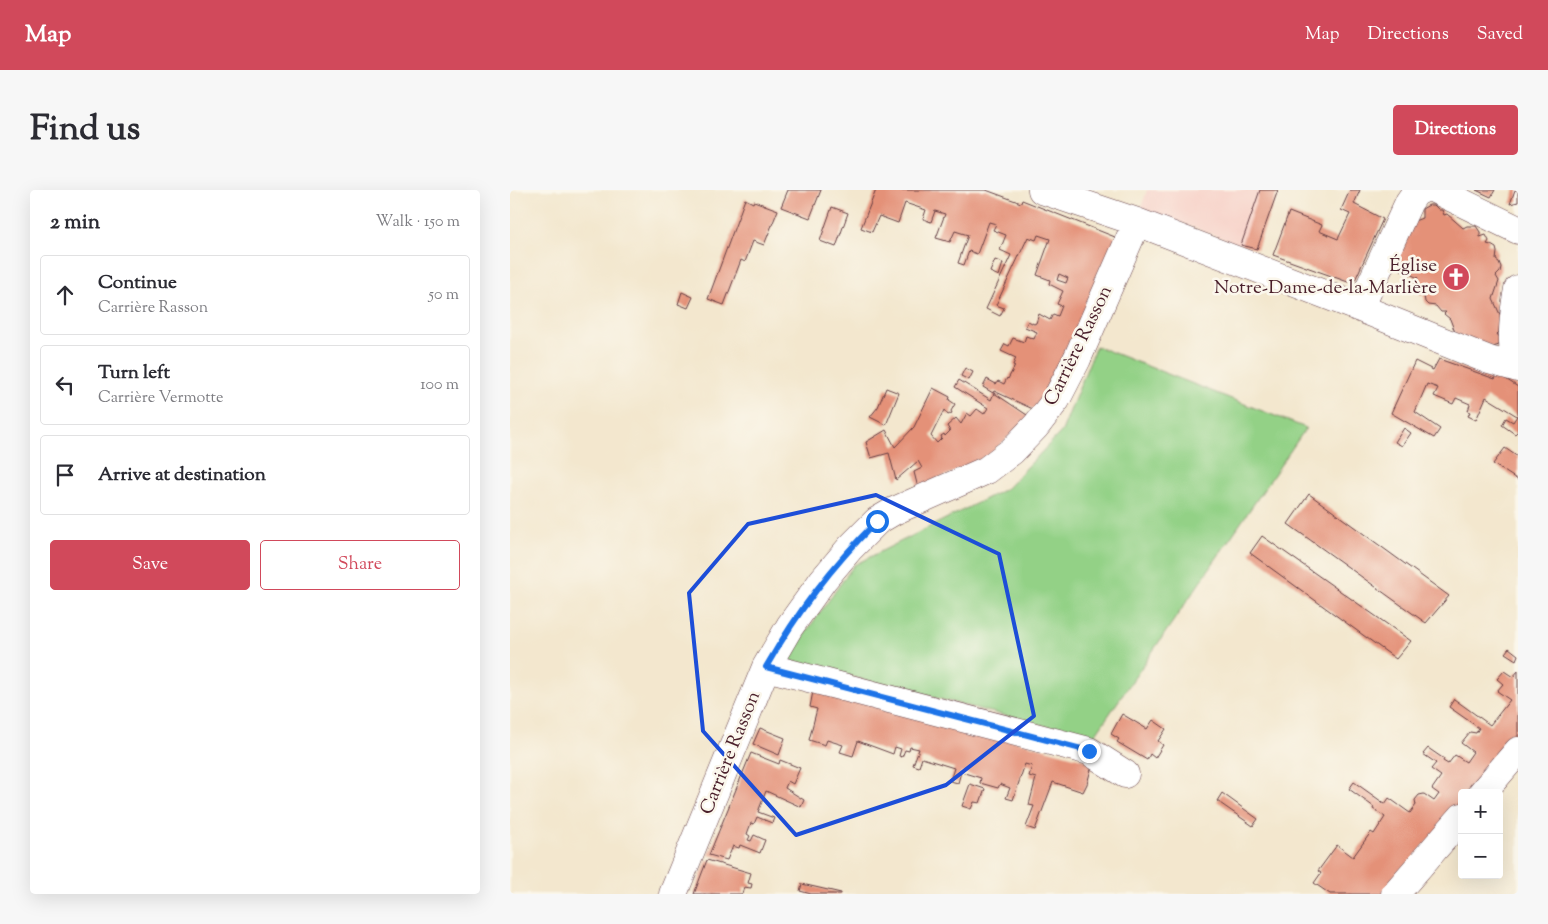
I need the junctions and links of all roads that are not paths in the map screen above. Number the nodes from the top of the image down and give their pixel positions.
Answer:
1 (1043, 190) edge
2 (1421, 190) edge
3 (1436, 190) edge
4 (1137, 222) junction
5 (1518, 230) edge
6 (1518, 289) edge
7 (1360, 308) junction
8 (1517, 368) edge
9 (766, 667) junction
10 (1518, 751) edge
11 (1125, 774) dead end
12 (1485, 789) edge
13 (1458, 822) edge
14 (673, 894) edge
15 (1396, 894) edge

1 - 4 street
2 - 7 street
3 - 5 street
4 - 7 street
4 - 9 street, Carrière Rasson
6 - 8 street
7 - 8 street
9 - 11 street
9 - 14 street, Carrière Rasson
10 - 12 street
13 - 15 street

